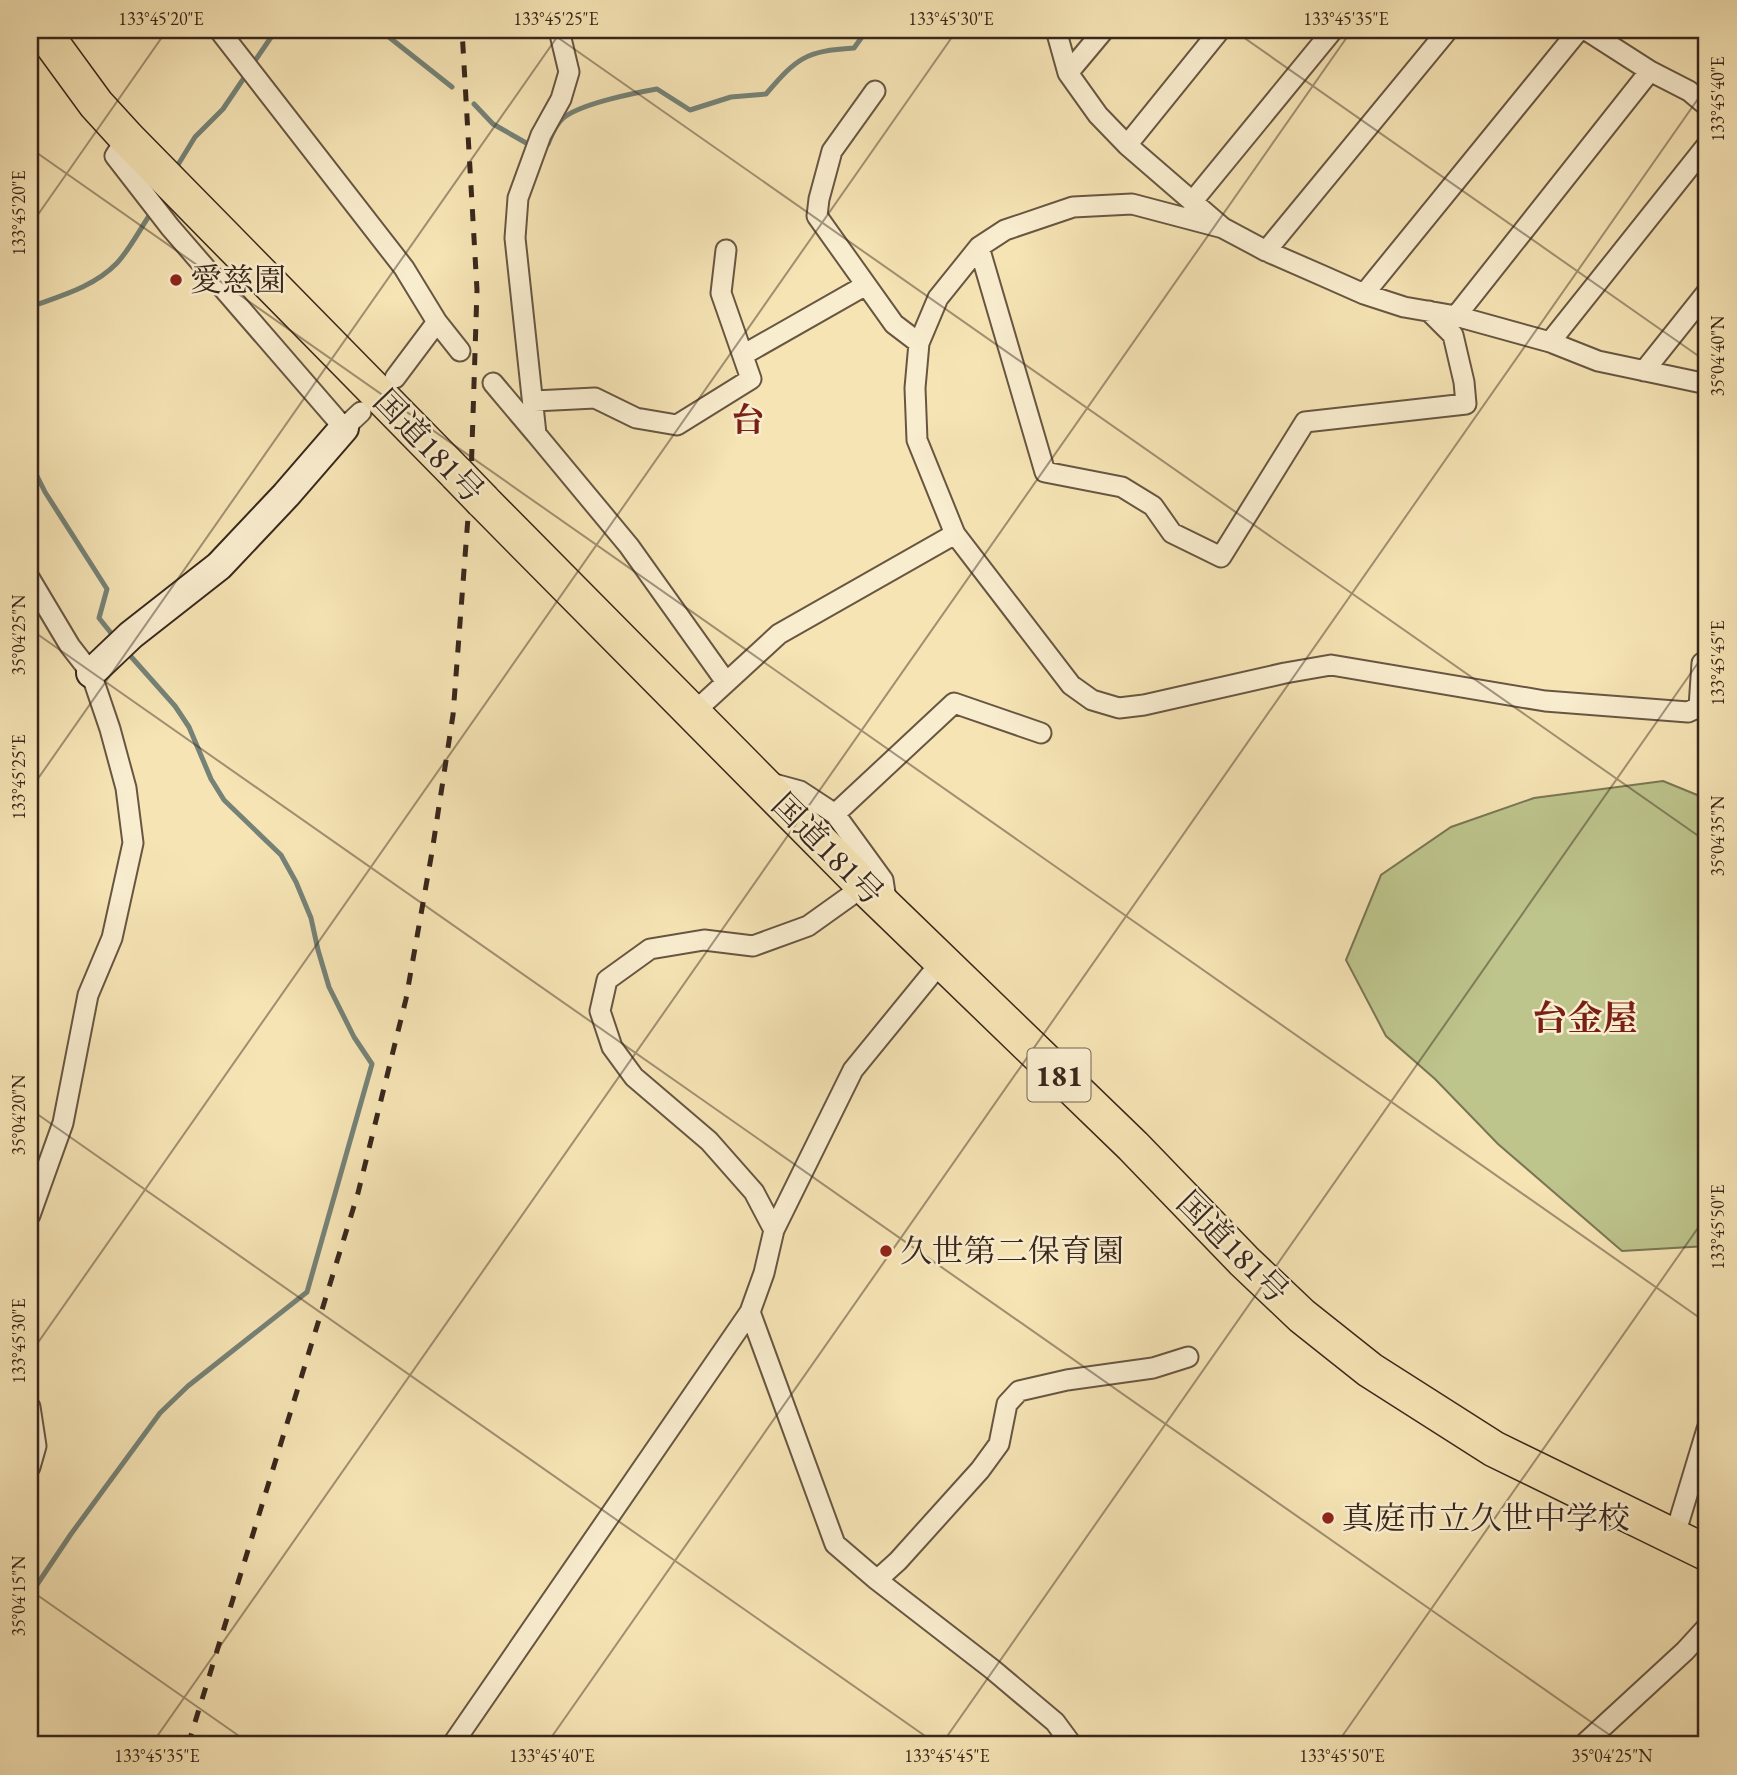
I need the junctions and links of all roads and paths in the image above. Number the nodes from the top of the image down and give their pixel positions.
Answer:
1 (42, 30) edge
2 (219, 30) edge
3 (559, 30) edge
4 (1056, 30) edge
5 (1104, 30) edge
6 (1220, 30) edge
7 (1333, 30) edge
8 (1448, 30) edge
9 (1579, 30) edge
10 (1586, 30) edge
11 (1650, 71) junction
12 (1068, 73) junction
13 (875, 91) dead end
14 (1707, 106) edge
15 (127, 138) junction
16 (1127, 145) junction
17 (1707, 145) edge
18 (1192, 202) junction
19 (1223, 228) junction
20 (979, 247) junction
21 (726, 250) dead end
22 (1266, 251) junction
23 (866, 285) junction
24 (1707, 292) edge
25 (1364, 294) junction
26 (1429, 311) junction
27 (1456, 316) junction
28 (437, 322) junction
29 (1550, 341) junction
30 (919, 343) junction
31 (460, 351) dead end
32 (743, 355) junction
33 (1644, 371) junction
34 (395, 378) dead end
35 (493, 383) dead end
36 (1707, 384) edge
37 (534, 401) junction
38 (352, 420) joint
39 (536, 434) junction
40 (955, 534) junction
41 (30, 579) edge
42 (1707, 662) edge
43 (91, 673) junction
44 (726, 682) junction
45 (693, 713) junction
46 (1041, 733) dead end
47 (760, 780) junction
48 (835, 814) junction
49 (876, 897) junction
50 (942, 961) junction
51 (30, 1215) edge
52 (774, 1230) junction
53 (750, 1312) junction
54 (1188, 1357) dead end
55 (30, 1408) edge
56 (1707, 1429) edge
57 (30, 1467) edge
58 (1674, 1538) junction
59 (1707, 1553) edge
60 (877, 1580) junction
61 (1707, 1627) edge
62 (455, 1744) edge
63 (1072, 1745) edge
64 (1583, 1745) edge

1 - 15 highway, 国道181号 / 181
2 - 28 street
3 - 37 street
4 - 12 street
5 - 12 street
6 - 16 street
7 - 18 street
8 - 22 street
9 - 25 street
10 - 11 street
11 - 14 street
11 - 27 street
12 - 16 street
13 - 23 street
15 - 38 street
15 - 45 highway, 国道181号 / 181, bridge
16 - 18 street
17 - 29 street
18 - 19 street
19 - 20 street
19 - 22 street
20 - 26 street
20 - 30 street
21 - 32 street
22 - 25 street
23 - 30 street
23 - 32 street
24 - 33 street
25 - 26 street
26 - 27 street
27 - 29 street
28 - 31 street
28 - 34 street
29 - 33 street
30 - 40 street
32 - 37 street
33 - 36 street
35 - 39 street
37 - 39 street
38 - 43 street
39 - 44 street
40 - 42 street
40 - 44 street
41 - 43 street
43 - 51 street
44 - 45 street
45 - 47 highway, 国道181号 / 181
46 - 48 street
47 - 48 street
47 - 49 highway, 国道181号 / 181
48 - 49 street
49 - 50 highway, 国道181号 / 181
49 - 52 street
50 - 52 street
50 - 58 highway, 国道181号 / 181
52 - 53 street
53 - 60 street
53 - 62 street
54 - 60 street
55 - 57 street
56 - 58 street
58 - 59 highway, 国道181号 / 181
60 - 63 street
61 - 64 street

